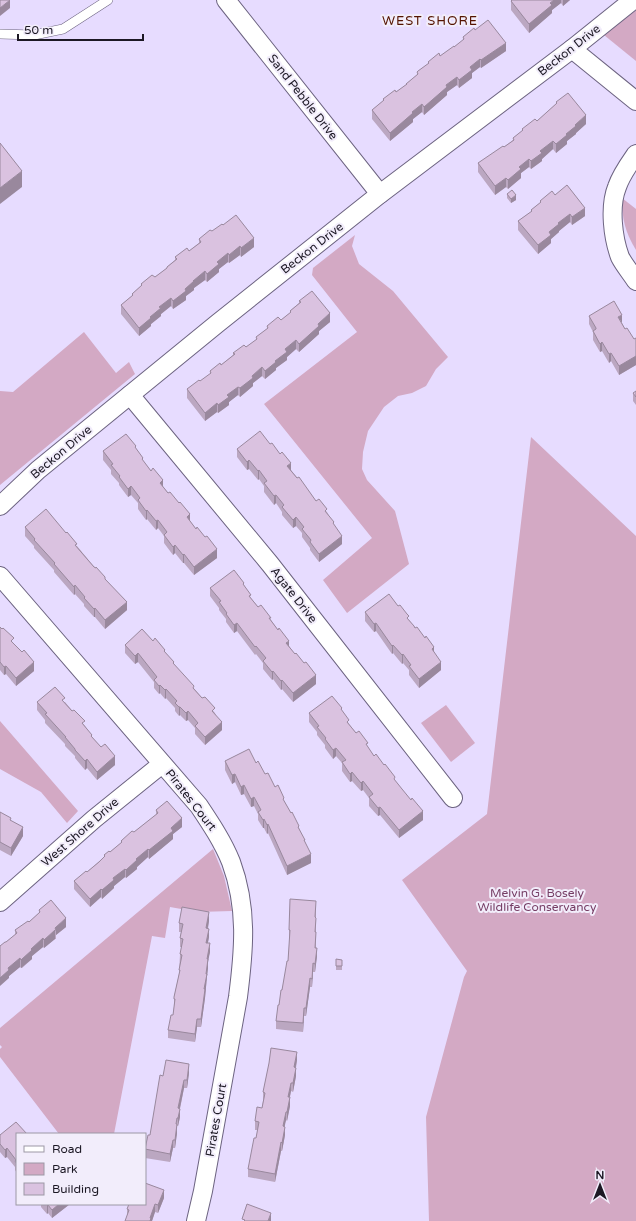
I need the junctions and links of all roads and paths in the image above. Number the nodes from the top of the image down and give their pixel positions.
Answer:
1 (108, 0) edge
2 (226, 0) edge
3 (633, 0) edge
4 (0, 34) edge
5 (572, 49) junction
6 (636, 101) edge
7 (636, 154) edge
8 (380, 194) junction
9 (636, 281) edge
10 (130, 395) junction
11 (0, 506) edge
12 (0, 576) edge
13 (162, 764) junction
14 (453, 798) dead end
15 (0, 902) edge
16 (196, 1221) edge

1 - 4 lane
2 - 8 street, Sand Pebble Drive
3 - 5 street, Beckon Drive
5 - 6 street
5 - 8 street, Beckon Drive
7 - 9 street
8 - 10 street, Beckon Drive
10 - 11 street, Beckon Drive
10 - 14 street, Agate Drive
12 - 13 street, Pirates Court
13 - 15 street, West Shore Drive
13 - 16 street, Pirates Court

